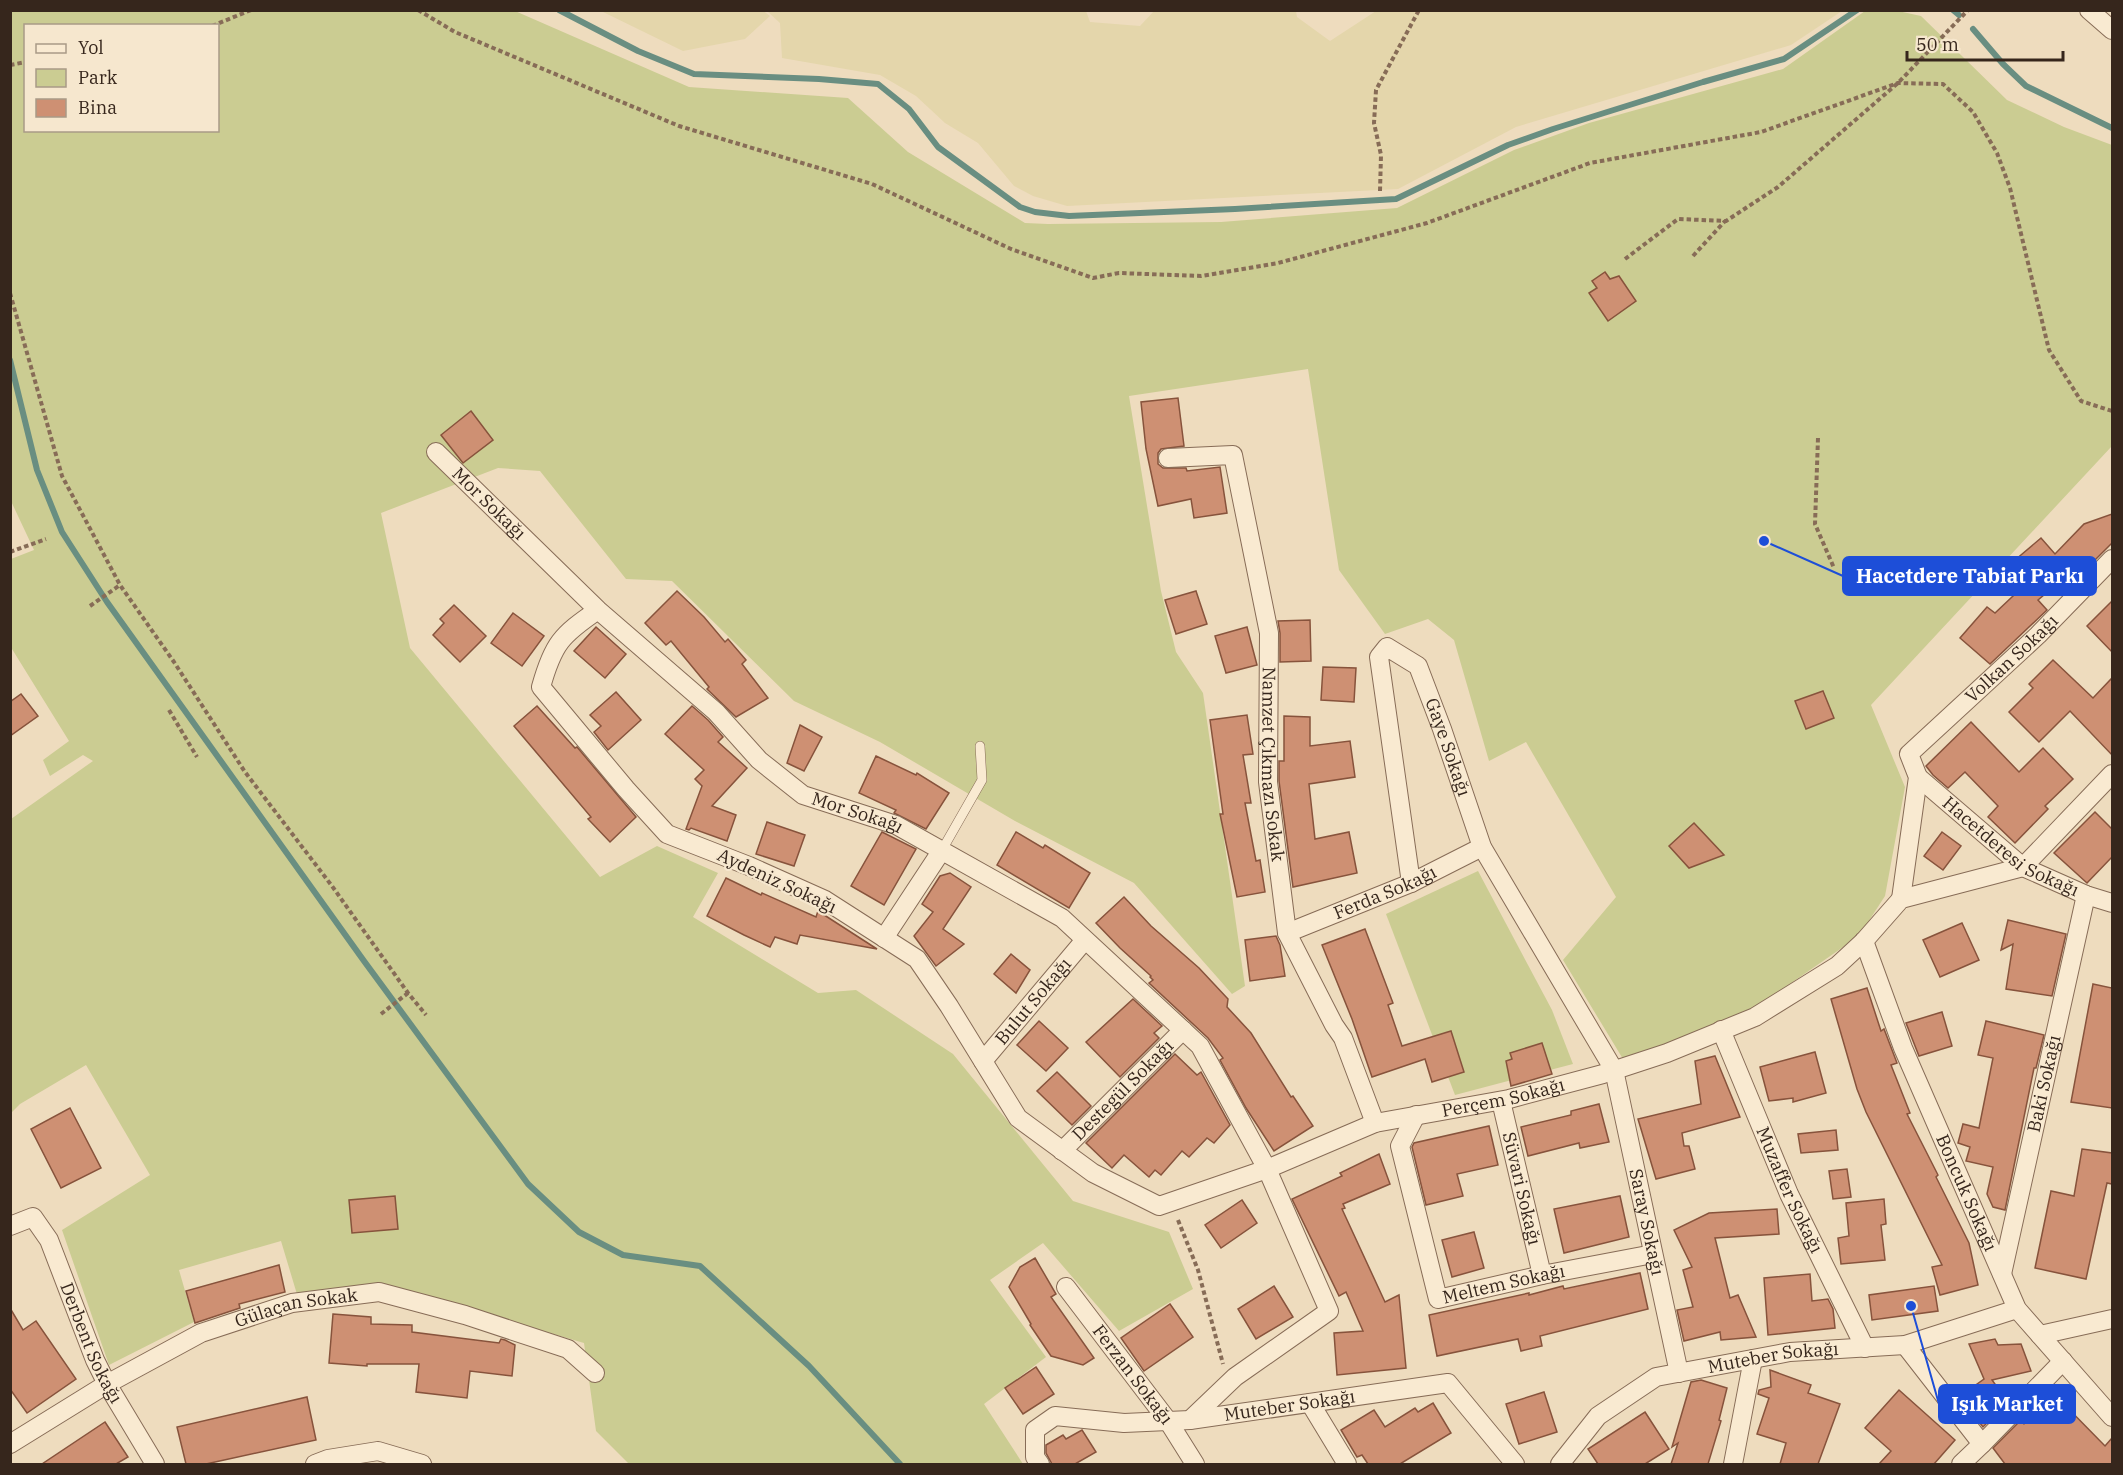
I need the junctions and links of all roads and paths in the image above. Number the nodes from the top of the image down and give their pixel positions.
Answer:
1 (251, 10) edge
2 (418, 10) edge
3 (1419, 10) edge
4 (1968, 10) edge
5 (2089, 10) edge
6 (217, 24) edge
7 (2112, 30) edge
8 (1898, 83) junction
9 (1380, 191) dead end
10 (1726, 221) junction
11 (1693, 255) dead end
12 (1625, 260) dead end
13 (10, 292) edge
14 (2112, 411) edge
15 (1818, 438) dead end
16 (436, 452) dead end
17 (1168, 458) dead end
18 (46, 539) dead end
19 (10, 552) edge
20 (2112, 559) edge
21 (1834, 568) dead end
22 (120, 585) junction
23 (90, 606) dead end
24 (598, 610) junction
25 (169, 710) dead end
26 (980, 746) dead end
27 (197, 757) dead end
28 (2112, 774) edge
29 (1917, 777) junction
30 (1482, 847) junction
31 (942, 850) junction
32 (2023, 867) junction
33 (1411, 882) junction
34 (2086, 895) junction
35 (1901, 899) junction
36 (2112, 903) edge
37 (1287, 933) junction
38 (884, 938) junction
39 (1084, 940) junction
40 (1864, 941) junction
41 (408, 993) junction
42 (381, 1014) dead end
43 (426, 1015) dead end
44 (1182, 1030) junction
45 (1722, 1030) junction
46 (983, 1061) junction
47 (1614, 1070) junction
48 (1501, 1101) junction
49 (1416, 1115) junction
50 (1375, 1123) junction
51 (1062, 1151) junction
52 (1267, 1169) junction
53 (1171, 1202) junction
54 (10, 1226) edge
55 (1653, 1254) junction
56 (2002, 1274) junction
57 (1542, 1275) junction
58 (1066, 1287) dead end
59 (2018, 1309) junction
60 (2112, 1319) edge
61 (2040, 1335) junction
62 (1905, 1345) junction
63 (1865, 1347) junction
64 (1753, 1359) junction
65 (2063, 1361) junction
66 (595, 1373) dead end
67 (1679, 1373) junction
68 (1228, 1383) junction
69 (107, 1384) junction
70 (1310, 1403) junction
71 (2112, 1417) edge
72 (1190, 1420) junction
73 (1168, 1421) junction
74 (10, 1444) edge
75 (1983, 1444) junction
76 (155, 1464) edge
77 (315, 1464) edge
78 (422, 1464) edge
79 (1040, 1464) edge
80 (1195, 1464) edge
81 (1347, 1464) edge
82 (1515, 1464) edge
83 (1560, 1464) edge
84 (1733, 1464) edge
85 (1961, 1464) edge

1 - 6 path
2 - 8 path
3 - 9 path
4 - 8 path
5 - 7 street
8 - 10 path
8 - 14 path
10 - 11 path
10 - 12 path
13 - 22 path
15 - 21 path
16 - 24 street, Mor Sokağı
17 - 37 street, Namzet Çıkmazı Sokak
18 - 19 path
20 - 29 street, Volkan Sokağı
22 - 23 path
22 - 41 path
24 - 31 street, Mor Sokağı
24 - 38 street, Aydeniz Sokağı
25 - 27 path
26 - 31 lane
28 - 32 street
29 - 32 street, Hacetderesi Sokağı
29 - 35 street
30 - 33 street, Ferda Sokağı
30 - 33 street, Gaye Sokağı
30 - 47 street, Gaye Sokağı
31 - 38 street
31 - 39 street, Mor Sokağı
32 - 34 street, Hacetderesi Sokağı
32 - 35 street
33 - 37 street, Ferda Sokağı
34 - 36 street, Hacetderesi Sokağı
34 - 56 street, Baki Sokağı
35 - 40 street, Perçem Sokağı
37 - 50 street, Namzet Çıkmazı Sokak
38 - 46 street, Aydeniz Sokağı
39 - 44 street, Mor Sokağı
39 - 46 street, Bulut Sokağı
40 - 45 street, Perçem Sokağı
40 - 56 street, Boncuk Sokağı
41 - 42 path
41 - 43 path
44 - 51 street, Destegül Sokağı
44 - 52 street, Mor Sokağı
45 - 47 street, Perçem Sokağı
45 - 63 street, Muzaffer Sokağı
46 - 51 street, Aydeniz Sokağı
47 - 48 street, Perçem Sokağı
47 - 55 street, Saray Sokağı
48 - 49 street, Perçem Sokağı
48 - 57 street, Süvari Sokağı
49 - 50 street, Perçem Sokağı
49 - 57 street, Meltem Sokağı
50 - 52 street, Perçem Sokağı
51 - 53 street, Aydeniz Sokağı
52 - 53 street, Aydeniz Sokağı
52 - 68 street
53 - 68 path
54 - 69 street, Derbent Sokağı
55 - 57 street, Meltem Sokağı
55 - 67 street, Saray Sokağı
56 - 59 street, Boncuk Sokağı
58 - 73 street, Ferzan Sokağı
59 - 61 street, Boncuk Sokağı
59 - 62 street, Muteber Sokağı
60 - 61 street
61 - 65 street, Boncuk Sokağı
62 - 63 street, Muteber Sokağı
62 - 75 street
63 - 64 street, Muteber Sokağı
64 - 67 street, Muteber Sokağı
64 - 84 street
65 - 71 street, Boncuk Sokağı
65 - 75 street
66 - 69 street, Gülaçan Sokak
67 - 83 street, Muteber Sokağı
68 - 72 street
69 - 74 street, Gülaçan Sokak
69 - 76 street, Derbent Sokağı
70 - 72 street, Muteber Sokağı
70 - 81 street
70 - 82 street, Muteber Sokağı
72 - 73 street, Muteber Sokağı
73 - 79 street, Muteber Sokağı
73 - 80 street, Ferzan Sokağı
75 - 85 street
77 - 78 street

